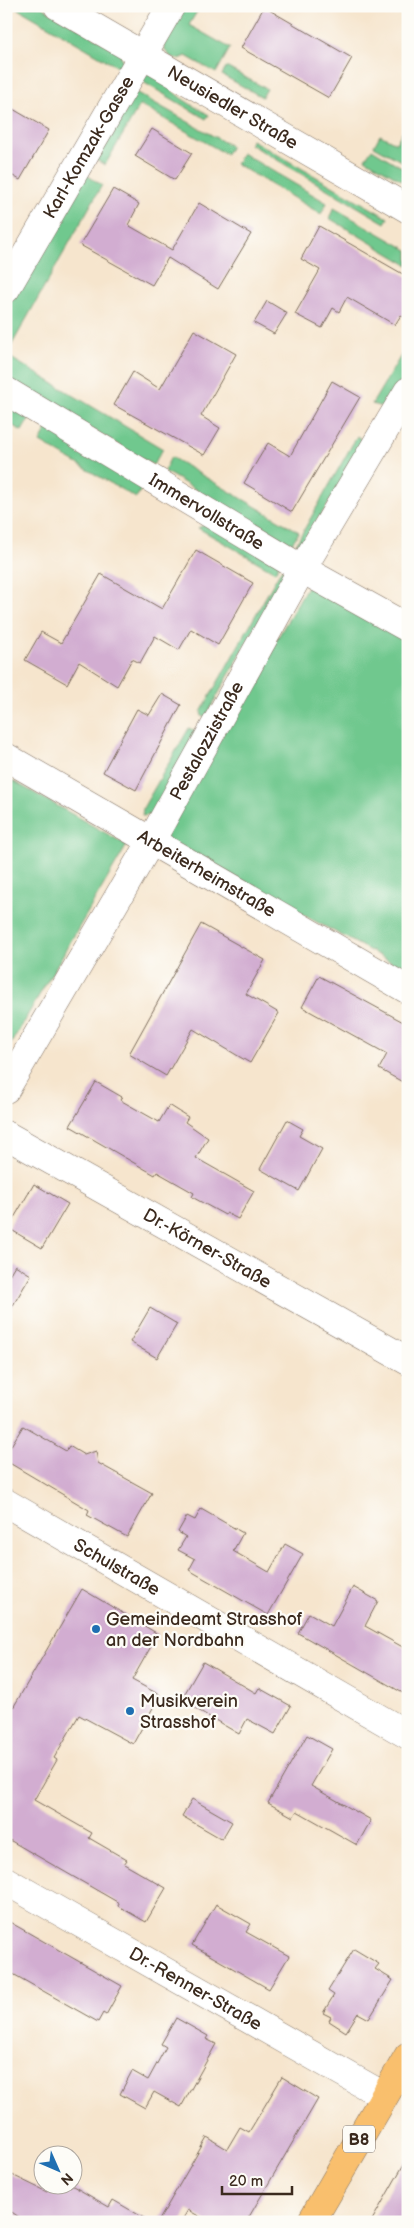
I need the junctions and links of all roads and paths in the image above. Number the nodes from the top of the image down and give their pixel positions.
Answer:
1 (58, 6) edge
2 (171, 6) edge
3 (142, 56) junction
4 (408, 209) edge
5 (6, 289) edge
6 (6, 391) edge
7 (408, 391) edge
8 (302, 569) junction
9 (408, 628) edge
10 (6, 757) edge
11 (151, 841) junction
12 (408, 990) edge
13 (6, 1089) edge
14 (6, 1135) edge
15 (408, 1361) edge
16 (6, 1503) edge
17 (408, 1735) edge
18 (6, 1881) edge
19 (405, 2067) edge
20 (384, 2096) junction
21 (311, 2222) edge

1 - 3 street, Neusiedler Straße
2 - 3 street, Karl-Komzak-Gasse
3 - 4 street, Neusiedler Straße
3 - 5 street, Karl-Komzak-Gasse
6 - 8 street, Immervollstraße
7 - 8 street, Pestalozzistraße
8 - 9 street, Immervollstraße
8 - 11 street, Pestalozzistraße
10 - 11 street, Arbeiterheimstraße
11 - 12 street, Arbeiterheimstraße
11 - 13 street, Pestalozzistraße
14 - 15 street, Dr.-Körner-Straße
16 - 17 street, Schulstraße
18 - 20 street, Dr.-Renner-Straße
19 - 20 main road, B8
20 - 21 main road, B8

